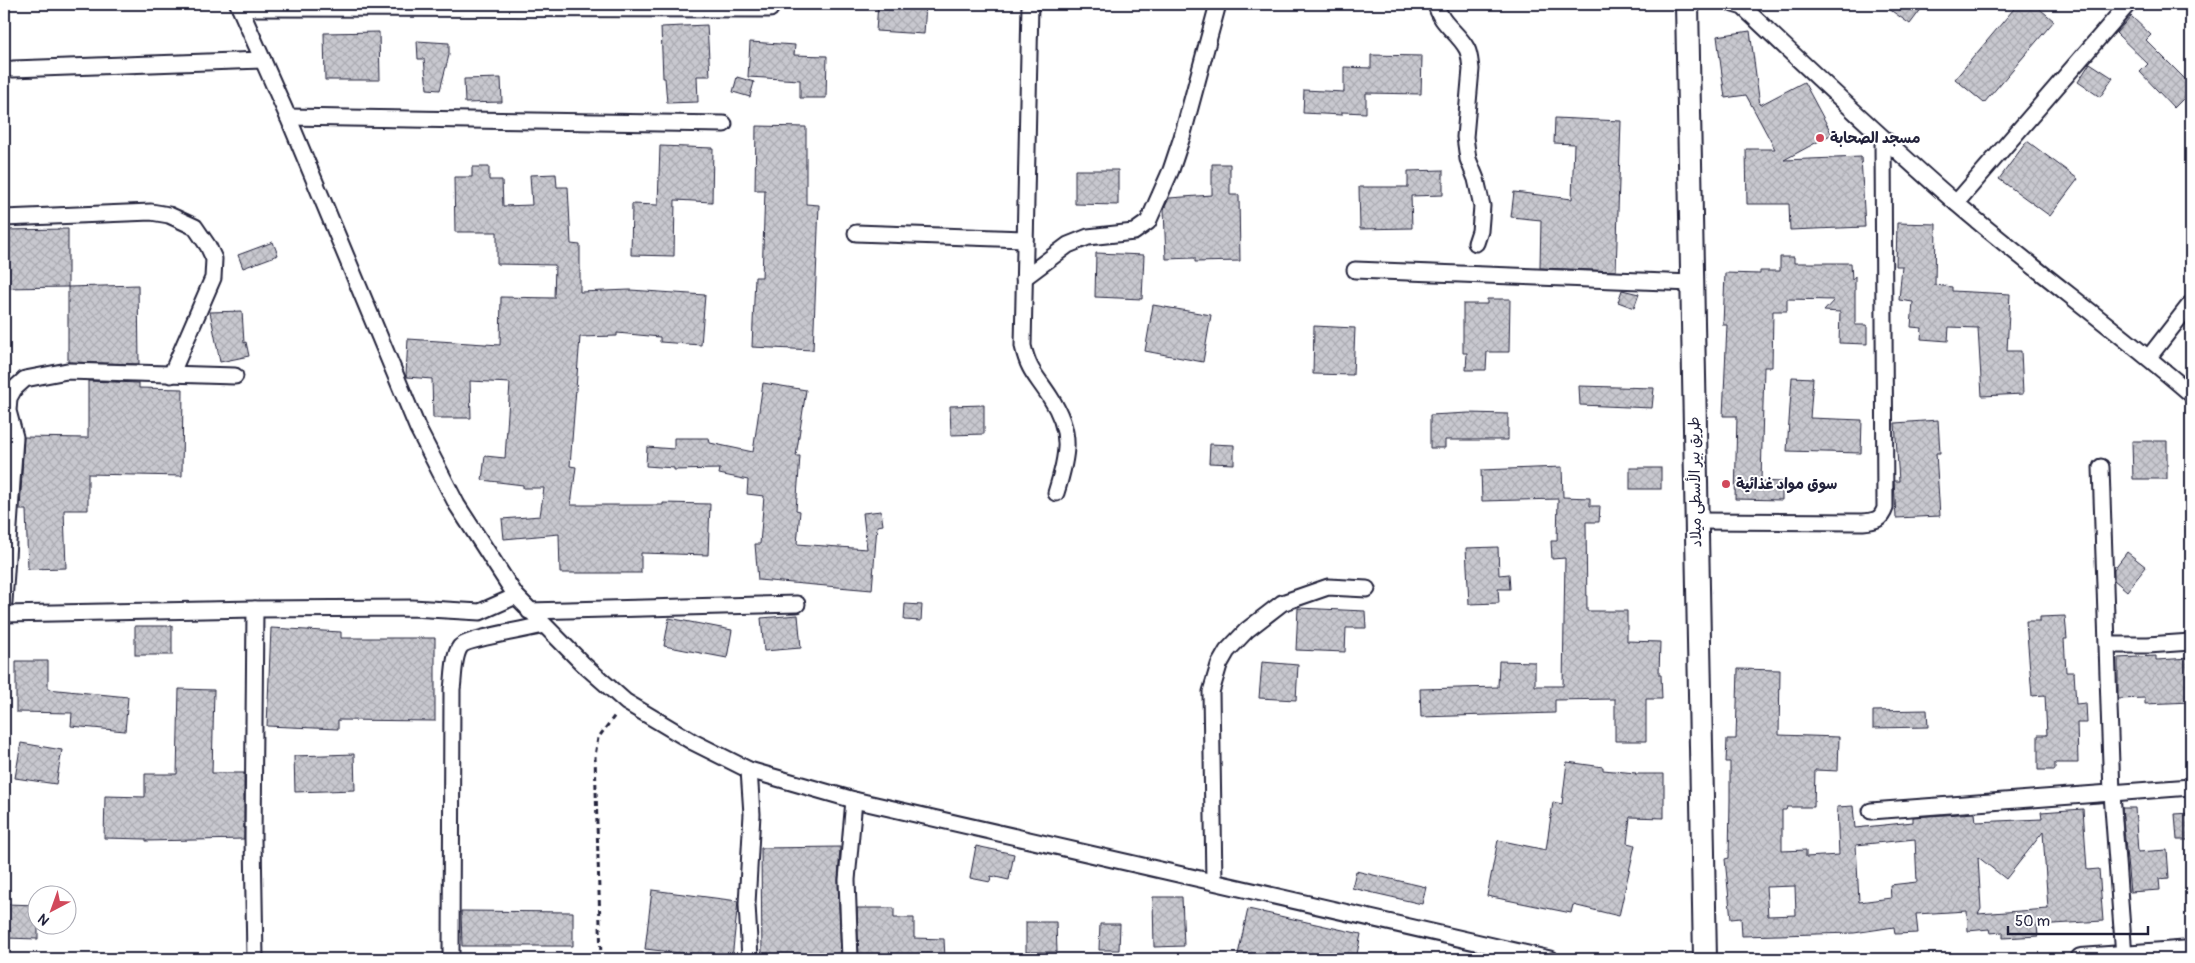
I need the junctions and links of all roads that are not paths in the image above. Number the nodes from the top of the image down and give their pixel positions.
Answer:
1 (1030, 4) edge
2 (1218, 4) edge
3 (1436, 4) edge
4 (1687, 4) edge
5 (1733, 4) edge
6 (2128, 4) edge
7 (239, 6) edge
8 (770, 9) dead end
9 (263, 60) junction
10 (13, 69) dead end
11 (288, 117) junction
12 (724, 124) dead end
13 (1883, 138) junction
14 (1956, 203) junction
15 (4, 218) edge
16 (856, 233) dead end
17 (1025, 239) junction
18 (1476, 243) dead end
19 (1355, 270) dead end
20 (1024, 278) junction
21 (1692, 283) junction
22 (2191, 303) edge
23 (2149, 357) junction
24 (171, 375) junction
25 (235, 376) dead end
26 (2191, 394) edge
27 (2101, 467) dead end
28 (1056, 493) dead end
29 (1696, 521) junction
30 (1367, 589) dead end
31 (516, 596) junction
32 (4, 602) edge
33 (797, 604) dead end
34 (255, 609) junction
35 (529, 611) junction
36 (4, 614) edge
37 (543, 625) junction
38 (2191, 642) edge
39 (2108, 644) junction
40 (749, 770) junction
41 (2191, 787) edge
42 (2112, 794) junction
43 (854, 800) junction
44 (1872, 811) dead end
45 (1214, 881) junction
46 (2191, 951) edge
47 (2124, 956) junction
48 (255, 959) edge
49 (451, 959) edge
50 (750, 959) edge
51 (850, 959) edge
52 (1550, 959) edge
53 (1705, 959) edge
54 (2082, 959) edge

1 - 17 street
2 - 20 street
3 - 18 street
4 - 21 main road, طريق بير الأسطى ميلاد
5 - 13 street
6 - 14 street
7 - 8 street
7 - 9 street
9 - 10 street
9 - 11 street
11 - 12 street
11 - 31 street
13 - 14 street
13 - 29 street
14 - 23 street
15 - 24 street
16 - 17 street
17 - 20 street
19 - 21 street
20 - 28 street
21 - 29 main road, طريق بير الأسطى ميلاد
22 - 23 street
23 - 26 street
24 - 25 street
24 - 32 street
27 - 39 street
29 - 53 main road, طريق بير الأسطى ميلاد
30 - 45 street
31 - 34 street
31 - 35 street
33 - 35 street
34 - 36 street
34 - 48 street
35 - 37 street
37 - 40 street
37 - 49 street
38 - 39 street
39 - 42 street
40 - 43 street
40 - 50 street
41 - 42 street
42 - 44 street
42 - 47 street
43 - 45 street
43 - 51 street
45 - 52 street
46 - 47 main road
47 - 54 main road

